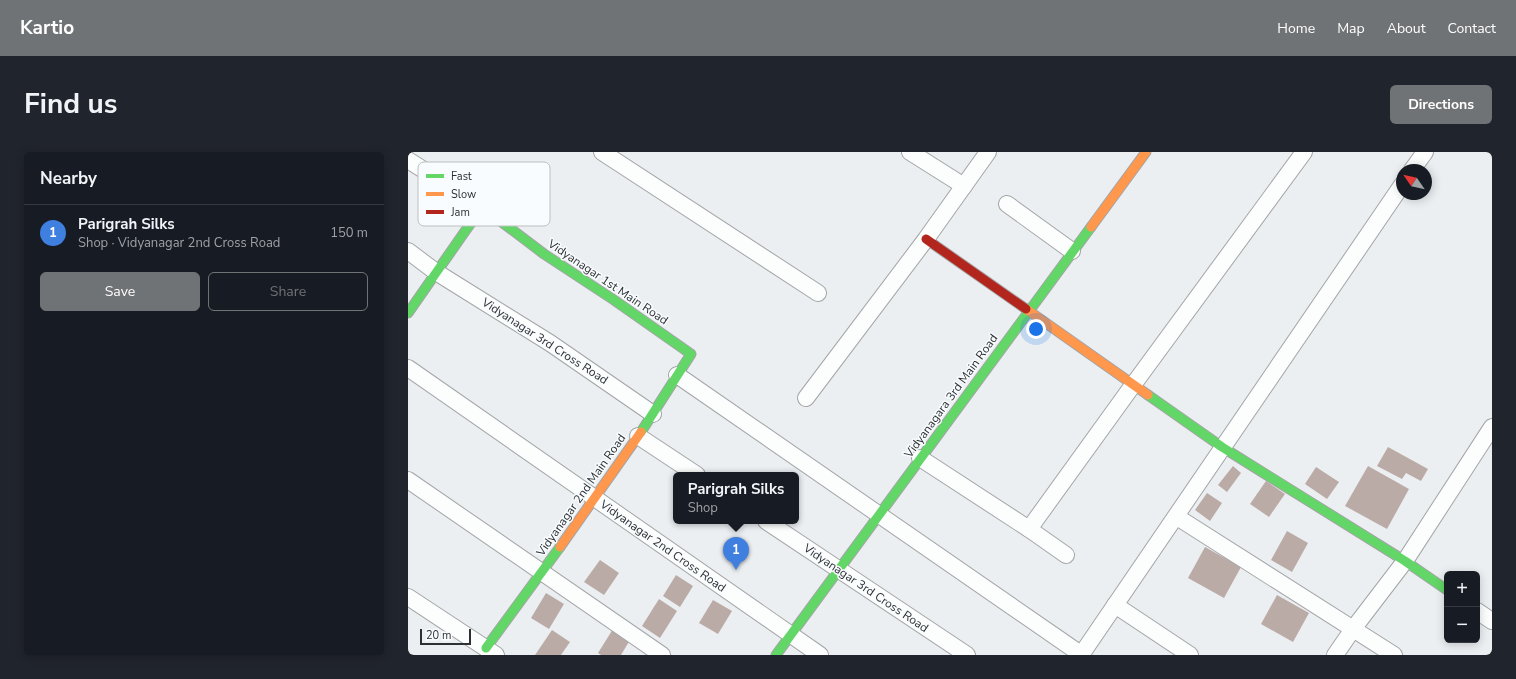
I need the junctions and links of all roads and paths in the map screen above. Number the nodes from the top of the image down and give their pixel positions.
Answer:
1 (602, 152) edge
2 (910, 152) edge
3 (988, 152) edge
4 (1146, 152) edge
5 (1304, 152) edge
6 (1425, 152) edge
7 (408, 160) edge
8 (1416, 164) edge
9 (418, 166) edge
10 (964, 186) junction
11 (1396, 194) edge
12 (1007, 204) dead end
13 (469, 226) edge
14 (507, 226) edge
15 (926, 239) junction
16 (408, 251) edge
17 (1072, 251) junction
18 (436, 272) junction
19 (818, 293) dead end
20 (1028, 310) junction
21 (408, 313) edge
22 (691, 354) joint
23 (408, 368) edge
24 (677, 375) junction
25 (1133, 385) junction
26 (806, 398) dead end
27 (653, 414) junction
28 (1492, 427) edge
29 (638, 436) junction
30 (1222, 447) junction
31 (920, 458) junction
32 (692, 472) edge
33 (408, 480) edge
34 (595, 498) junction
35 (879, 514) junction
36 (1177, 517) junction
37 (770, 524) edge
38 (1029, 529) junction
39 (1066, 555) dead end
40 (1405, 561) junction
41 (838, 569) junction
42 (541, 572) junction
43 (1444, 588) edge
44 (408, 597) edge
45 (1115, 605) junction
46 (1480, 613) edge
47 (1492, 621) edge
48 (1353, 629) junction
49 (791, 634) junction
50 (491, 652) edge
51 (662, 655) edge
52 (776, 655) edge
53 (820, 655) edge
54 (967, 655) edge
55 (1082, 655) edge
56 (1190, 655) edge
57 (1335, 655) edge
58 (1394, 655) edge

1 - 19 street
2 - 10 street
3 - 10 street
4 - 17 street, Vidyanagara 3rd Main Road
5 - 25 street
6 - 8 street
7 - 9 street
10 - 15 street
11 - 30 street
12 - 17 street
13 - 18 street
14 - 22 street, Vidyanagar 1st Main Road
15 - 20 street
15 - 26 street
16 - 18 street, Vidyanagar 3rd Cross Road
17 - 20 street, Vidyanagara 3rd Main Road
18 - 21 street
18 - 27 street, Vidyanagar 3rd Cross Road
20 - 25 street
20 - 31 street, Vidyanagara 3rd Main Road
22 - 24 street, Vidyanagar 2nd Main Road
23 - 34 street, Vidyanagar 2nd Cross Road
24 - 27 street, Vidyanagar 2nd Main Road
24 - 35 street
25 - 30 street
25 - 38 street
27 - 29 street, Vidyanagar 2nd Main Road
28 - 40 street
29 - 32 street
29 - 34 street, Vidyanagar 2nd Main Road
30 - 36 street
30 - 40 street
31 - 35 street, Vidyanagara 3rd Main Road
31 - 38 street
33 - 42 street
34 - 42 street, Vidyanagar 2nd Main Road
34 - 49 street, Vidyanagar 2nd Cross Road
35 - 41 street, Vidyanagara 3rd Main Road
35 - 55 street
36 - 45 street
36 - 48 street
37 - 41 street, Vidyanagar 3rd Cross Road
38 - 39 street
40 - 43 street
40 - 48 street
41 - 49 street, Vidyanagara 3rd Main Road
41 - 54 street, Vidyanagar 3rd Cross Road
42 - 50 street, Vidyanagar 2nd Main Road
42 - 51 street
44 - 50 street
45 - 55 street
45 - 56 street
46 - 47 street
48 - 57 street
48 - 58 street
49 - 52 street, Vidyanagara 3rd Main Road
49 - 53 street, Vidyanagar 2nd Cross Road

